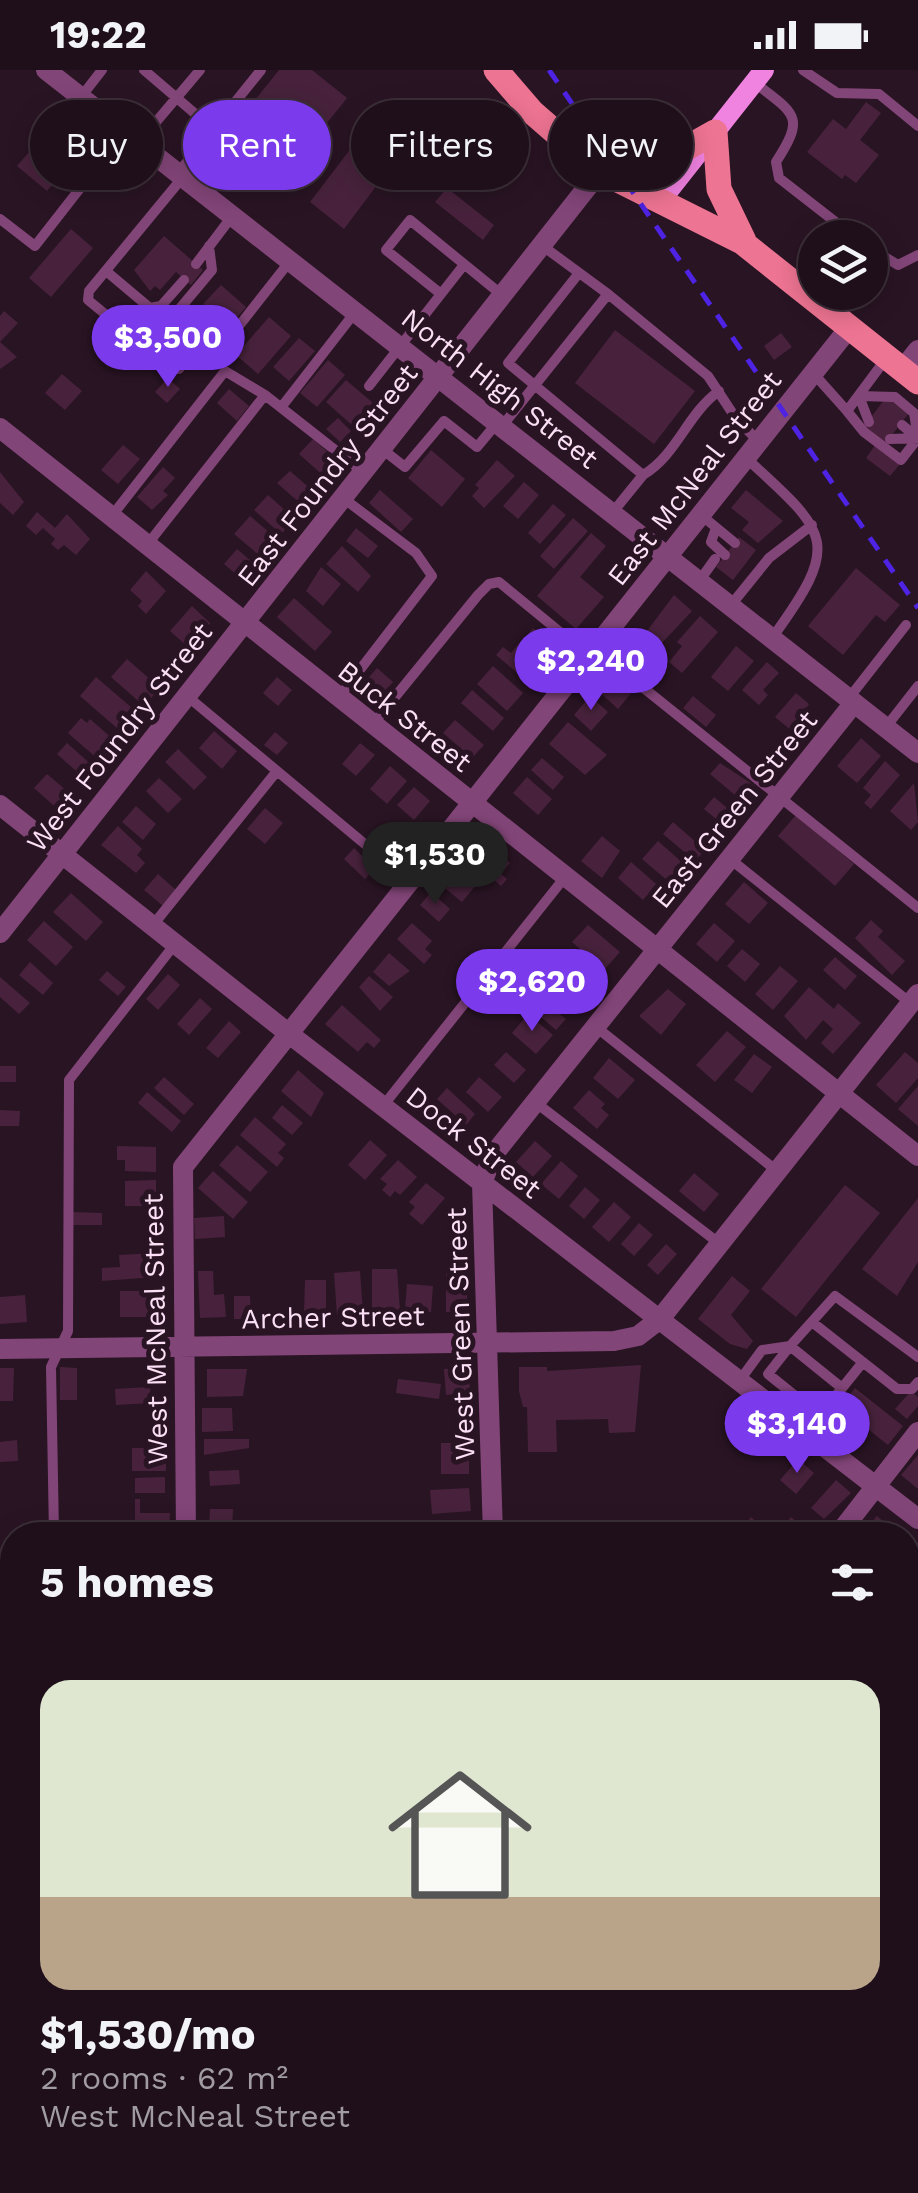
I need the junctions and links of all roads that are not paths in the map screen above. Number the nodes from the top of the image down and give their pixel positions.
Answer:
1 (46, 70) edge
2 (102, 70) edge
3 (144, 70) edge
4 (200, 70) edge
5 (261, 70) edge
6 (496, 70) edge
7 (803, 70) edge
8 (759, 76) edge
9 (177, 97) junction
10 (80, 98) junction
11 (83, 100) edge
12 (237, 100) edge
13 (183, 102) edge
14 (163, 109) edge
15 (918, 126) edge
16 (549, 127) edge
17 (715, 132) junction
18 (693, 144) edge
19 (163, 162) edge
20 (183, 171) edge
21 (180, 175) junction
22 (84, 190) edge
23 (587, 190) edge
24 (640, 190) edge
25 (662, 200) junction
26 (232, 215) junction
27 (0, 219) edge
28 (833, 220) edge
29 (209, 246) junction
30 (544, 247) junction
31 (748, 248) junction
32 (918, 255) edge
33 (291, 260) junction
34 (888, 260) edge
35 (196, 264) dead end
36 (463, 266) junction
37 (106, 271) junction
38 (579, 273) junction
39 (184, 280) dead end
40 (441, 294) junction
41 (608, 294) junction
42 (504, 297) junction
43 (356, 310) junction
44 (848, 328) junction
45 (401, 345) junction
46 (906, 365) edge
47 (180, 369) dead end
48 (814, 373) junction
49 (441, 375) junction
50 (369, 386) dead end
51 (534, 387) junction
52 (719, 392) junction
53 (265, 395) junction
54 (859, 396) junction
55 (284, 406) junction
56 (880, 407) dead end
57 (847, 410) junction
58 (869, 422) dead end
59 (501, 423) junction
60 (902, 424) dead end
61 (0, 428) edge
62 (890, 438) dead end
63 (918, 438) edge
64 (758, 440) junction
65 (382, 449) junction
66 (746, 458) junction
67 (364, 472) junction
68 (643, 475) junction
69 (344, 498) junction
70 (613, 512) junction
71 (111, 517) junction
72 (709, 521) junction
73 (812, 525) junction
74 (734, 543) dead end
75 (146, 545) junction
76 (668, 556) junction
77 (751, 556) dead end
78 (762, 566) junction
79 (700, 580) junction
80 (731, 605) junction
81 (244, 623) junction
82 (906, 624) dead end
83 (772, 638) junction
84 (592, 651) junction
85 (918, 686) edge
86 (187, 696) junction
87 (338, 698) junction
88 (851, 701) junction
89 (372, 725) junction
90 (885, 728) junction
91 (918, 753) edge
92 (276, 771) junction
93 (779, 797) junction
94 (470, 802) junction
95 (0, 805) edge
96 (62, 854) junction
97 (730, 859) junction
98 (564, 877) junction
99 (408, 880) junction
100 (918, 908) edge
101 (152, 926) junction
102 (0, 932) edge
103 (175, 944) junction
104 (656, 950) junction
105 (916, 1002) edge
106 (595, 1027) junction
107 (288, 1033) junction
108 (838, 1094) junction
109 (535, 1102) junction
110 (382, 1106) junction
111 (918, 1156) edge
112 (777, 1171) junction
113 (482, 1182) junction
114 (720, 1244) junction
115 (660, 1319) junction
116 (812, 1322) junction
117 (489, 1342) junction
118 (183, 1346) junction
119 (790, 1346) junction
120 (60, 1348) junction
121 (0, 1349) edge
122 (918, 1358) edge
123 (863, 1362) junction
124 (740, 1380) junction
125 (918, 1382) edge
126 (842, 1388) junction
127 (918, 1432) edge
128 (876, 1485) junction
129 (918, 1519) edge
130 (54, 1522) edge
131 (186, 1522) edge
132 (493, 1522) edge
133 (848, 1522) edge

1 - 10 street, North High Street
2 - 10 lane
3 - 9 lane
4 - 9 lane
5 - 12 lane
6 - 16 main road
7 - 15 lane
8 - 17 main road
8 - 28 lane
9 - 13 lane
9 - 14 lane
10 - 11 street, North High Street
17 - 18 main road
17 - 25 main road
17 - 31 main road
19 - 21 street, North High Street
20 - 21 lane
21 - 26 street, North High Street
21 - 37 lane
22 - 27 lane
23 - 30 street, East Foundry Street
24 - 25 main road
25 - 31 main road
26 - 29 lane
26 - 33 street, North High Street
29 - 35 lane
29 - 37 lane
30 - 38 lane
30 - 42 street, East Foundry Street
31 - 44 main road
32 - 34 lane
33 - 43 street, North High Street
33 - 47 lane
36 - 40 lane
36 - 40 lane
36 - 42 lane
37 - 39 lane
38 - 41 lane
38 - 51 lane
40 - 45 lane
41 - 51 lane
41 - 52 lane
42 - 49 street, East Foundry Street
43 - 45 street, North High Street
43 - 55 lane
44 - 46 main road
44 - 48 street, East McNeal Street
45 - 49 street, North High Street
45 - 50 lane
46 - 54 lane
48 - 57 lane
48 - 64 street, East McNeal Street
49 - 59 street, North High Street
49 - 65 street, East Foundry Street
51 - 59 lane
51 - 68 lane
52 - 64 lane
52 - 68 lane
53 - 55 lane
53 - 71 lane
53 - 75 lane
54 - 56 lane
54 - 57 lane
54 - 58 lane
54 - 63 lane
55 - 67 lane
57 - 63 lane
59 - 65 lane
59 - 70 street, North High Street
60 - 63 lane
61 - 71 street, Buck Street
62 - 63 lane
64 - 66 street, East McNeal Street
65 - 67 street, East Foundry Street
66 - 72 street, East McNeal Street
66 - 73 lane
67 - 69 street, East Foundry Street
68 - 70 lane
69 - 81 street, East Foundry Street
69 - 87 lane
70 - 76 street, North High Street
71 - 75 street, Buck Street
72 - 74 lane
72 - 76 street, East McNeal Street
72 - 79 lane
73 - 78 lane
73 - 83 lane
75 - 81 street, Buck Street
76 - 79 street, North High Street
76 - 84 street, East McNeal Street
77 - 78 lane
78 - 80 lane
79 - 80 street, North High Street
80 - 83 street, North High Street
81 - 86 street, West Foundry Street
81 - 87 street, Buck Street
82 - 88 lane
83 - 88 street, North High Street
84 - 89 lane
84 - 93 lane
84 - 94 street, East McNeal Street
85 - 90 lane
86 - 92 lane
86 - 96 street, West Foundry Street
87 - 89 street, Buck Street
88 - 90 street, North High Street
88 - 93 street, East Green Street
89 - 94 street, Buck Street
90 - 91 street, North High Street
92 - 99 lane
92 - 101 lane
93 - 97 street, East Green Street
93 - 100 lane
94 - 98 street, Buck Street
94 - 99 street, West McNeal Street
95 - 96 street, Dock Street
96 - 101 street, Dock Street
96 - 102 street, West Foundry Street
97 - 104 street, East Green Street
97 - 105 lane
98 - 104 street, Buck Street
98 - 110 lane
99 - 107 street, West McNeal Street
101 - 103 street, Dock Street
103 - 107 street, Dock Street
103 - 120 lane
104 - 106 street, West Green Street
104 - 108 street, Buck Street
105 - 108 street
106 - 109 street, West Green Street
106 - 112 lane
107 - 110 street, Dock Street
107 - 118 street, West McNeal Street
108 - 111 street, Buck Street
108 - 112 street
109 - 113 street, West Green Street
109 - 114 lane
110 - 113 street, Dock Street
112 - 114 street
113 - 115 street, Dock Street
113 - 117 street, West Green Street
114 - 115 street
115 - 117 street, Archer Street
115 - 124 street, Dock Street
116 - 119 lane
116 - 122 lane
116 - 123 lane
117 - 118 street, Archer Street
117 - 132 street, West Green Street
118 - 120 street, Archer Street
118 - 131 street, West McNeal Street
119 - 124 lane
119 - 126 lane
119 - 126 lane
120 - 121 street, Archer Street
120 - 130 lane
123 - 125 lane
123 - 126 lane
124 - 128 street, Dock Street
127 - 128 street
128 - 129 street, Dock Street
128 - 133 street

